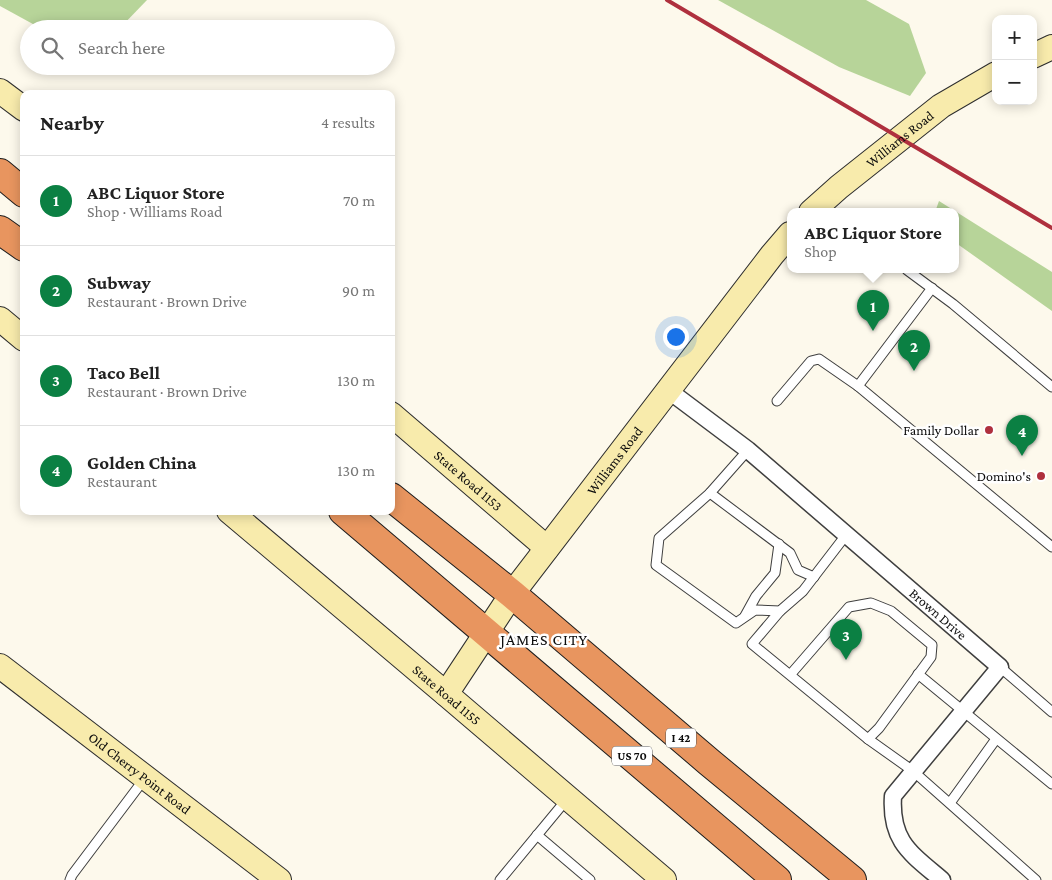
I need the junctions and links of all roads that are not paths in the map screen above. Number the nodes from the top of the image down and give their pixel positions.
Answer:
1 (1052, 47) edge
2 (1037, 54) edge
3 (992, 76) edge
4 (0, 91) edge
5 (20, 106) edge
6 (0, 174) edge
7 (20, 190) edge
8 (820, 208) edge
9 (0, 230) edge
10 (787, 238) edge
11 (20, 244) edge
12 (911, 273) edge
13 (932, 288) junction
14 (0, 319) edge
15 (20, 336) edge
16 (858, 386) junction
17 (1052, 387) edge
18 (668, 390) junction
19 (777, 401) dead end
20 (395, 417) edge
21 (748, 450) junction
22 (710, 493) junction
23 (395, 499) edge
24 (234, 515) edge
25 (348, 515) edge
26 (846, 535) junction
27 (779, 544) junction
28 (1052, 547) edge
29 (547, 548) junction
30 (814, 577) junction
31 (512, 594) junction
32 (780, 611) junction
33 (744, 617) junction
34 (486, 632) junction
35 (0, 666) edge
36 (1000, 667) junction
37 (918, 674) junction
38 (790, 675) junction
39 (446, 694) junction
40 (963, 711) junction
41 (1052, 712) edge
42 (868, 739) junction
43 (996, 739) junction
44 (914, 771) junction
45 (145, 777) junction
46 (1052, 784) edge
47 (568, 797) junction
48 (950, 803) junction
49 (537, 835) junction
50 (658, 878) edge
51 (70, 880) edge
52 (279, 880) edge
53 (500, 880) edge
54 (590, 880) edge
55 (777, 880) edge
56 (852, 880) edge
57 (942, 880) edge
58 (1036, 880) edge

1 - 2 street
3 - 8 street, Williams Road
4 - 5 street
6 - 7 highway
9 - 11 highway
10 - 18 street, Williams Road
12 - 13 lane
13 - 16 lane
13 - 17 lane
14 - 15 street
16 - 19 lane
16 - 28 lane
18 - 21 street, Brown Drive
18 - 29 street, Williams Road
20 - 29 street, State Road 1153
21 - 22 lane
21 - 26 street, Brown Drive
22 - 27 lane
22 - 33 lane
23 - 31 highway, I 42
24 - 39 street, State Road 1155
25 - 34 highway, US 70
26 - 30 lane
26 - 36 street, Brown Drive
27 - 30 lane
27 - 33 lane
29 - 31 street, Williams Road
30 - 32 lane
31 - 34 street, Williams Road
31 - 56 highway, I 42
32 - 33 lane
32 - 38 lane
34 - 39 street, Williams Road
34 - 55 highway, US 70
35 - 45 street, Old Cherry Point Road
36 - 40 street
36 - 41 lane
37 - 38 lane
37 - 40 lane
37 - 42 lane
38 - 42 lane
39 - 47 street, State Road 1155
40 - 43 lane
40 - 44 street
42 - 44 lane
43 - 46 lane
43 - 48 lane
44 - 48 lane
44 - 57 street
45 - 51 lane
45 - 52 street, Old Cherry Point Road
47 - 49 lane
47 - 50 street, State Road 1155
48 - 58 lane
49 - 53 lane
49 - 54 lane

